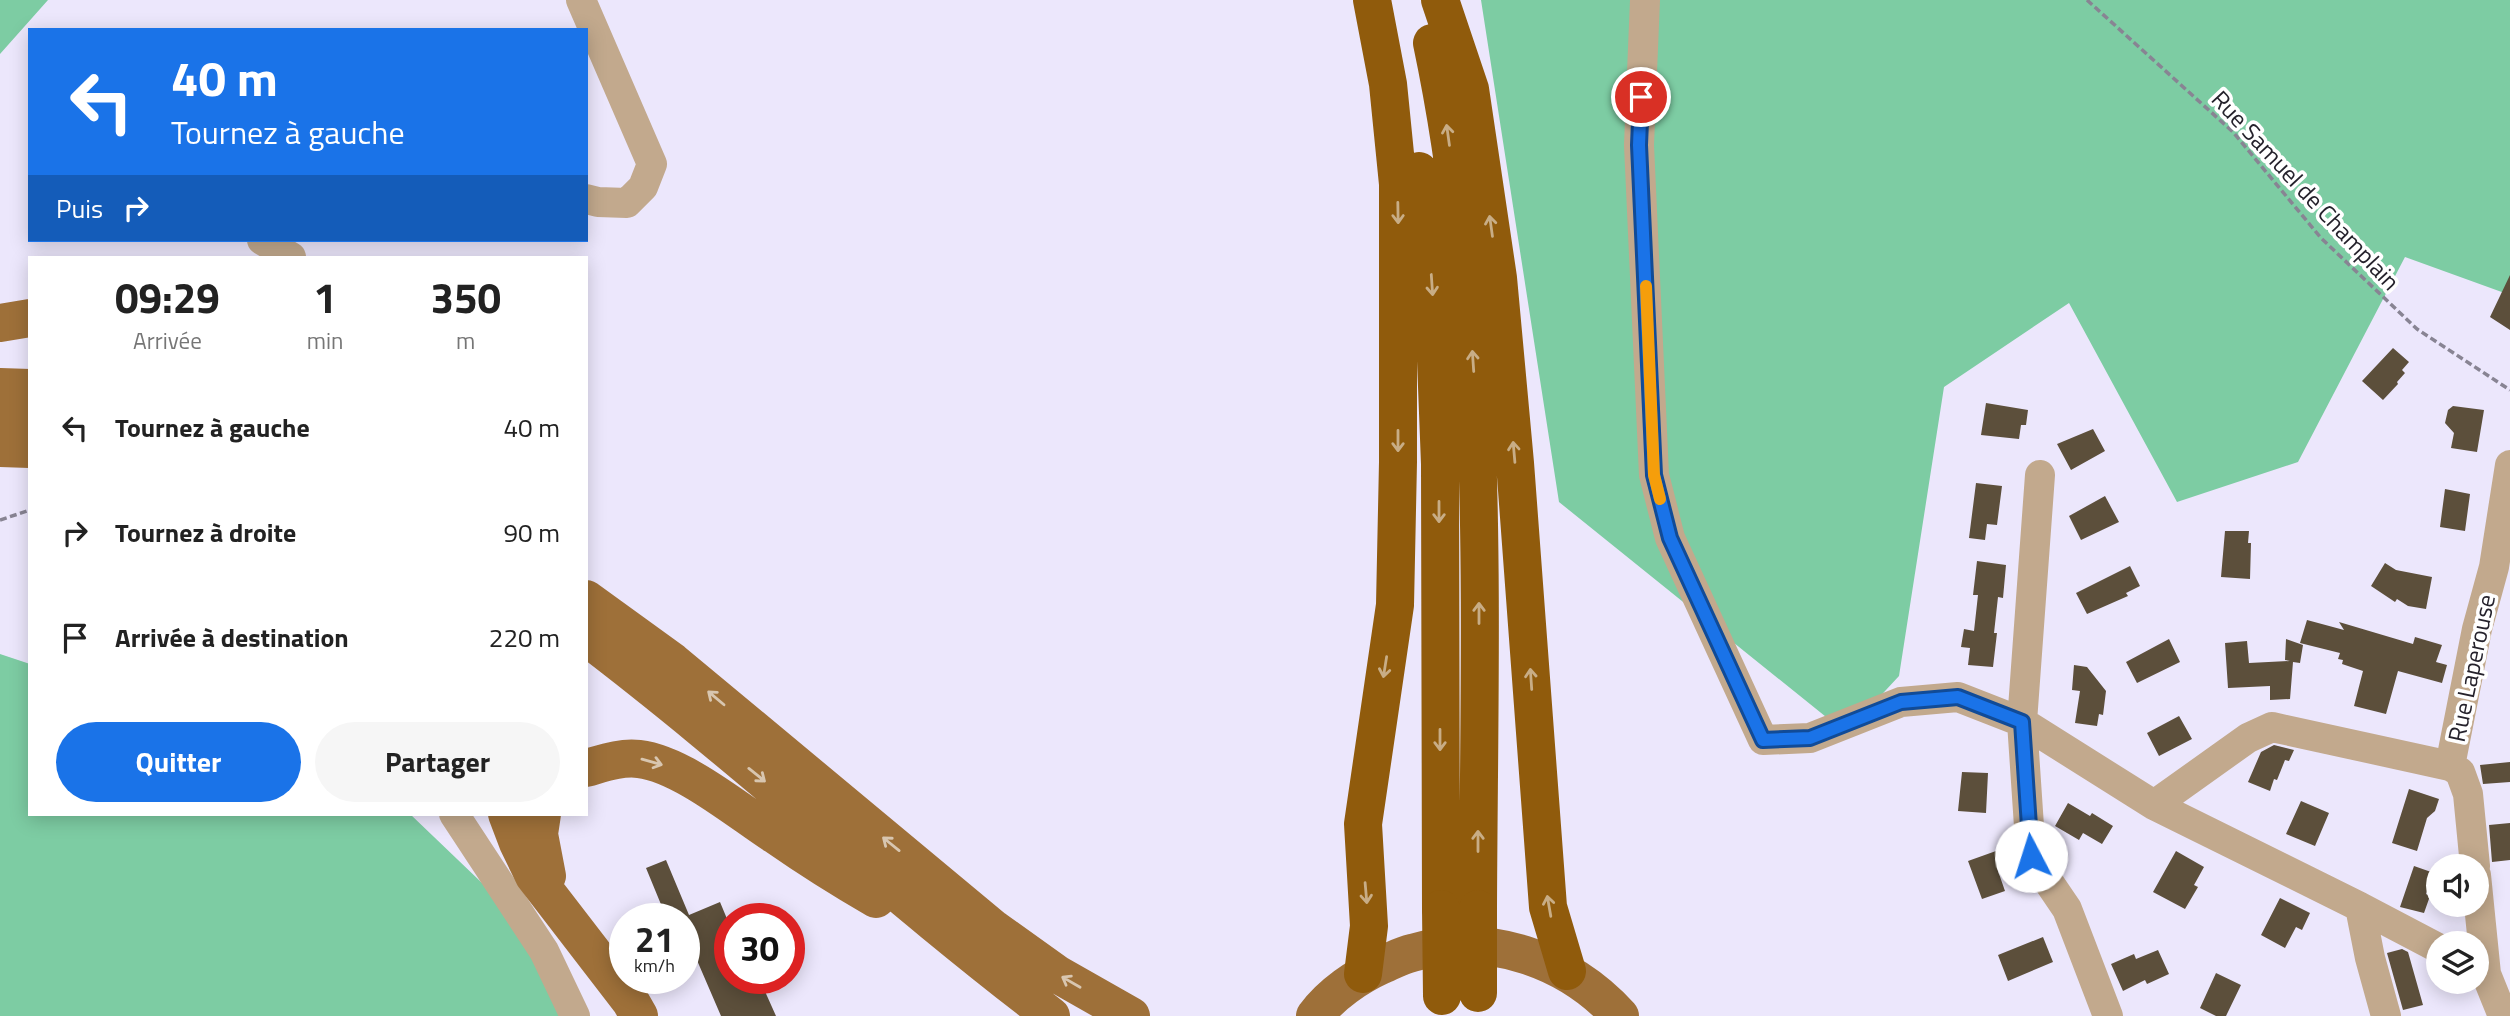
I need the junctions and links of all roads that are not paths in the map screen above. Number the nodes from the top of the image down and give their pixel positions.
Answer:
1 (581, 0) edge
2 (1372, 0) edge
3 (1388, 0) edge
4 (1423, 0) edge
5 (1440, 0) edge
6 (1645, 0) edge
7 (588, 200) edge
8 (265, 242) edge
9 (289, 256) edge
10 (28, 318) edge
11 (0, 323) edge
12 (0, 387) edge
13 (28, 388) edge
14 (0, 416) edge
15 (28, 417) edge
16 (0, 448) edge
17 (28, 449) edge
18 (2510, 465) edge
19 (2040, 475) dead end
20 (588, 600) edge
21 (598, 645) edge
22 (2022, 722) junction
23 (2451, 766) junction
24 (588, 767) edge
25 (2154, 805) junction
26 (455, 816) edge
27 (508, 816) edge
28 (542, 816) edge
29 (2474, 854) edge
30 (551, 895) junction
31 (2360, 907) junction
32 (2426, 942) edge
33 (964, 950) junction
34 (1567, 971) junction
35 (1363, 974) junction
36 (2489, 988) edge
37 (1461, 1005) edge
38 (575, 1016) edge
39 (639, 1016) edge
40 (1051, 1016) edge
41 (1130, 1016) edge
42 (1315, 1016) edge
43 (1620, 1016) edge
44 (2108, 1016) edge
45 (2386, 1016) edge
46 (2503, 1016) edge

1 - 7 street
2 -> 35 highway
3 -> 37 highway, bridge
37 -> 4 highway, bridge
34 -> 5 highway
6 - 22 street
8 - 9 street
10 - 11 main road
12 - 13 main road
14 - 15 main road
16 - 17 main road
18 - 23 street, Rue Laperouse
19 - 22 street
41 -> 20 main road
21 -> 33 main road
22 - 25 street
22 - 44 street
23 - 25 street
23 - 29 street, Rue Laperouse
24 -> 33 main road
25 - 31 street
26 - 38 street
27 - 30 main road
28 - 30 main road
30 - 39 main road
31 - 32 street
31 - 45 street
33 - 40 main road
34 - 35 main road
34 - 43 main road
35 - 42 main road
36 - 46 street

